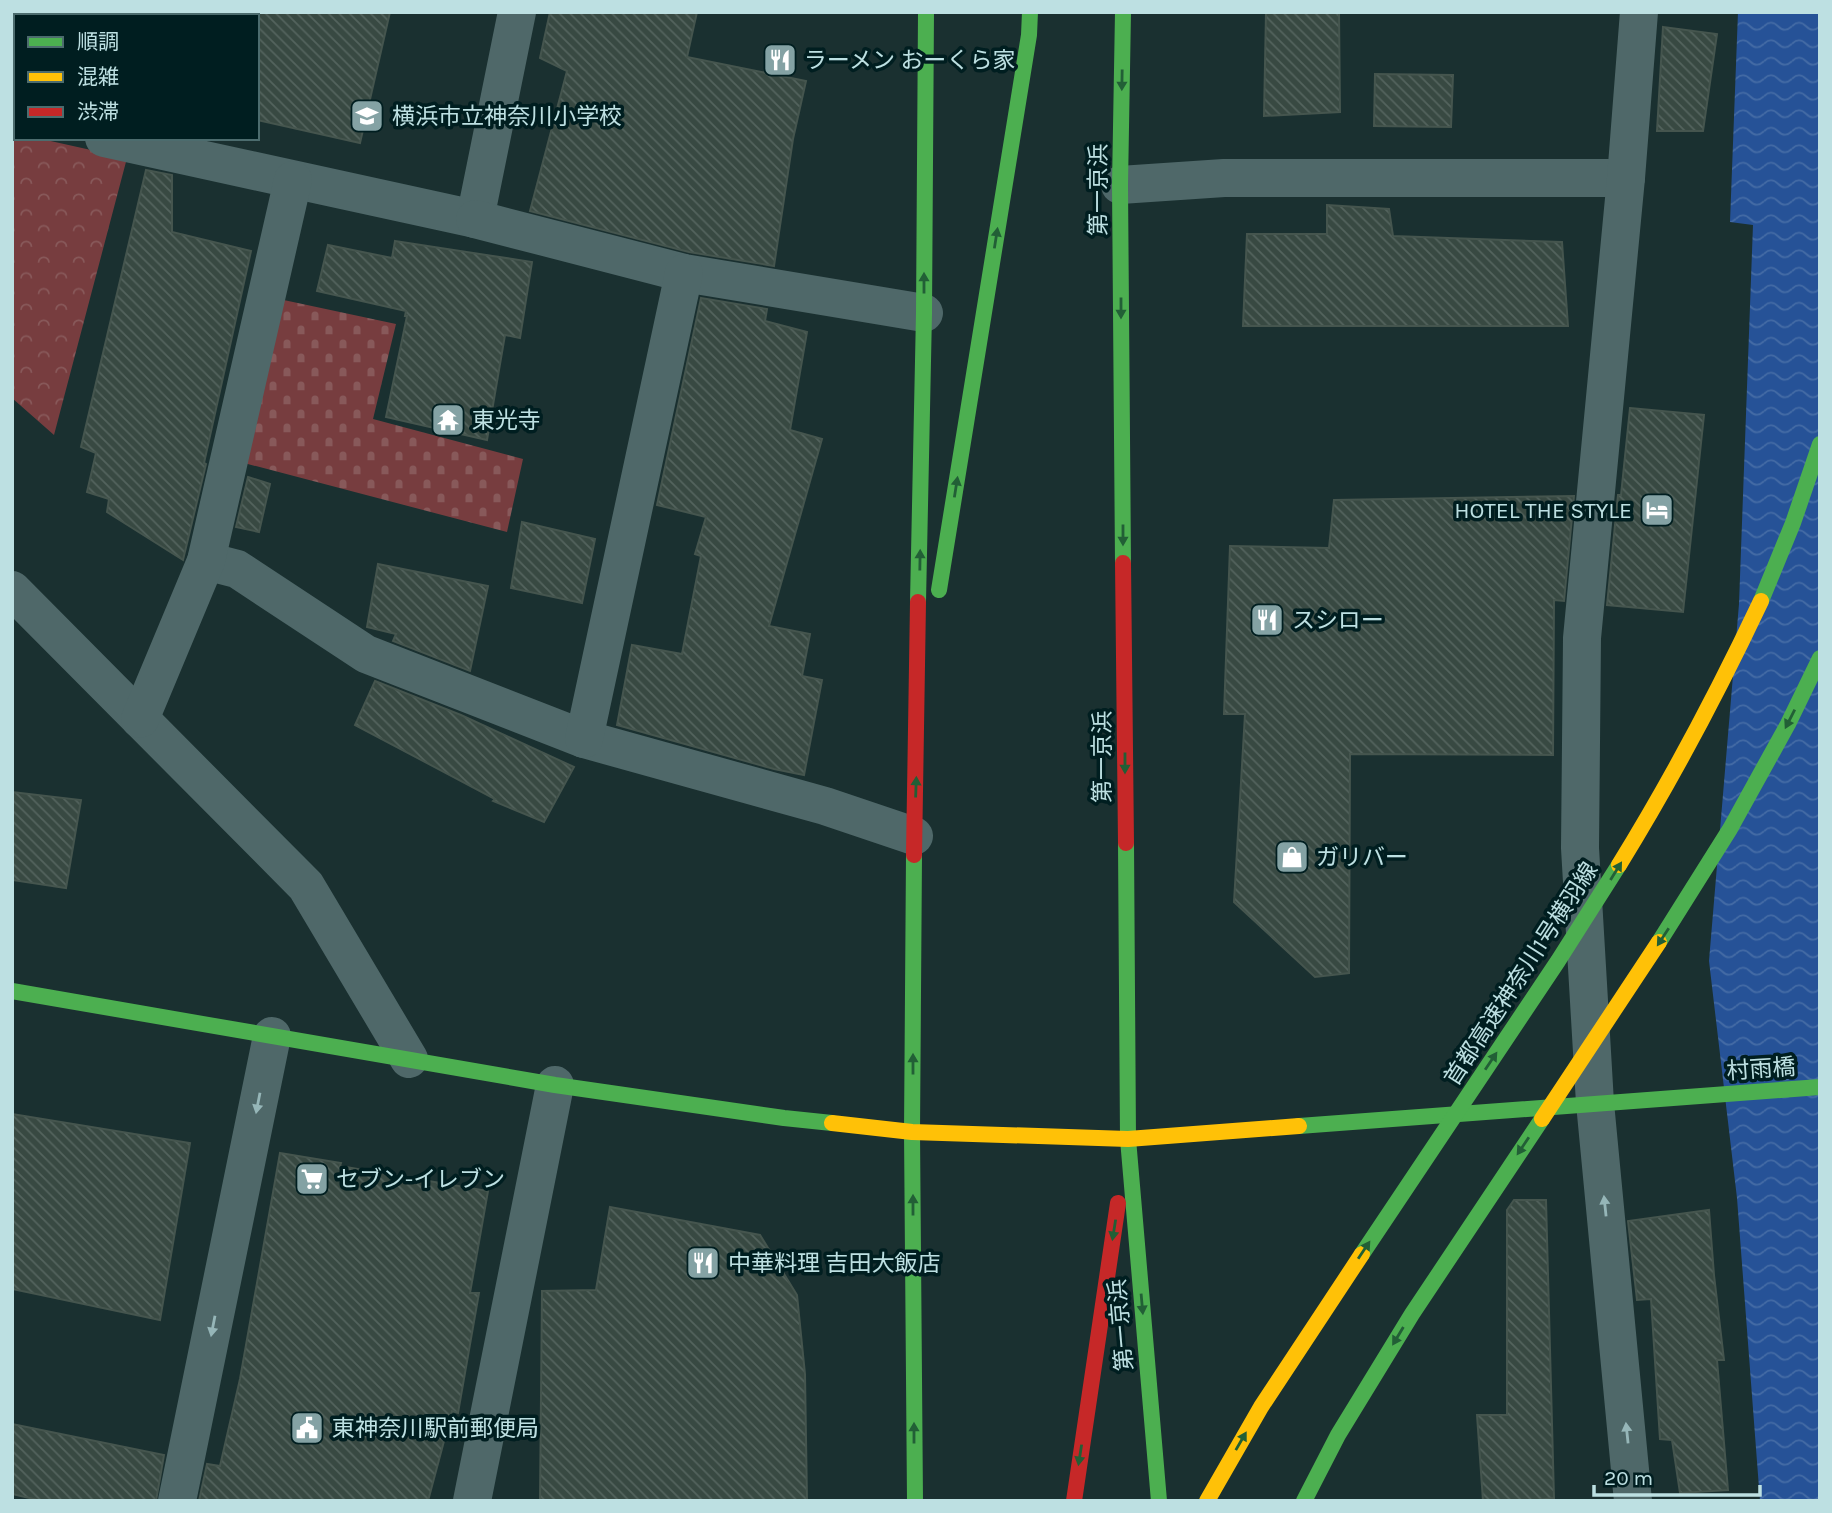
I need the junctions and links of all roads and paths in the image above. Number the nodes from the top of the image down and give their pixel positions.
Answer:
1 (517, 12) edge
2 (926, 12) edge
3 (1030, 12) edge
4 (1123, 12) edge
5 (1639, 12) edge
6 (113, 140) edge
7 (1626, 178) junction
8 (293, 180) junction
9 (1120, 185) junction
10 (475, 219) junction
11 (684, 273) junction
12 (924, 313) junction
13 (1820, 444) edge
14 (206, 561) junction
15 (12, 590) edge
16 (937, 599) dead end
17 (933, 627) dead end
18 (1820, 658) edge
19 (140, 719) junction
20 (917, 723) junction
21 (584, 739) junction
22 (914, 836) junction
23 (12, 991) edge
24 (272, 1036) junction
25 (409, 1059) junction
26 (555, 1084) junction
27 (1820, 1087) edge
28 (1595, 1104) junction
29 (912, 1132) junction
30 (1128, 1139) junction
31 (177, 1501) edge
32 (472, 1501) edge
33 (915, 1501) edge
34 (1073, 1501) edge
35 (1159, 1501) edge
36 (1208, 1501) edge
37 (1304, 1501) edge
38 (1633, 1501) edge

1 - 10 street
12 -> 2 main road
16 -> 3 main road
4 -> 9 main road, 第一京浜
5 - 7 street
6 - 8 street
7 - 9 street
7 - 28 street
8 - 10 street
8 - 14 street
9 -> 30 main road, 第一京浜
10 - 11 street
11 - 12 street
11 - 21 street
20 -> 12 main road
36 -> 13 main road, 首都高速神奈川1号横羽線
14 - 19 street
14 - 21 street
15 - 19 street
17 - 20 main road
18 -> 37 main road
19 - 25 street
22 -> 20 main road
21 - 22 street
29 -> 22 main road
23 - 24 main road, 村雨橋
24 - 25 main road, 村雨橋
24 -> 31 street
25 - 26 main road, 村雨橋
26 - 29 main road, 村雨橋
26 - 32 street
27 - 28 main road, 村雨橋
28 - 30 main road, 村雨橋
38 -> 28 street
29 - 30 main road, 村雨橋
33 -> 29 main road
30 -> 34 main road
30 -> 35 main road, 第一京浜

